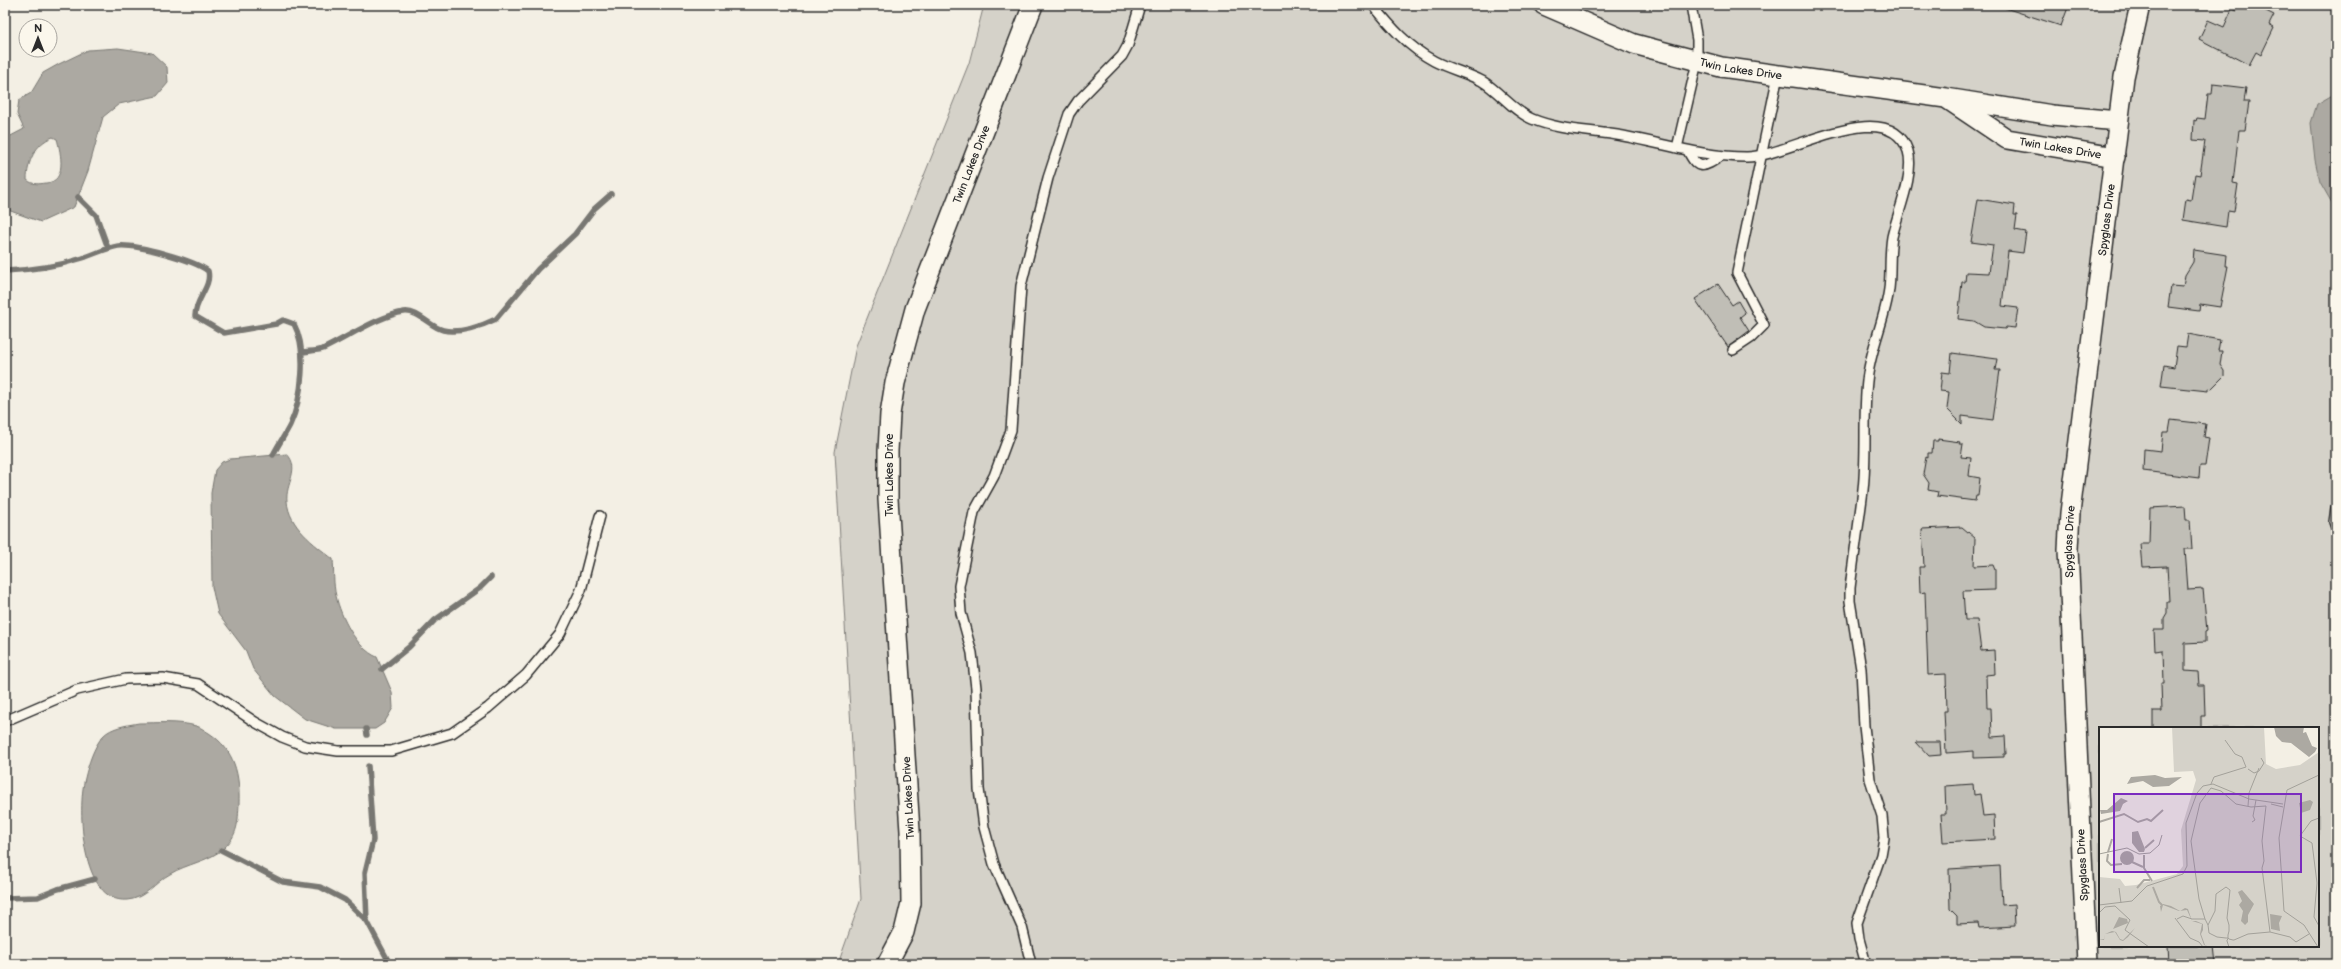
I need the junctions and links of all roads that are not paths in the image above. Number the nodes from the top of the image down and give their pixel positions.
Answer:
1 (1034, 5) edge
2 (1140, 5) edge
3 (1373, 5) edge
4 (1544, 5) edge
5 (1691, 5) edge
6 (2140, 5) edge
7 (1697, 62) junction
8 (1778, 75) junction
9 (1946, 98) junction
10 (2118, 121) junction
11 (1677, 148) junction
12 (1760, 157) junction
13 (2115, 157) junction
14 (1733, 350) dead end
15 (2336, 508) edge
16 (600, 516) dead end
17 (2336, 527) edge
18 (5, 721) edge
19 (887, 964) edge
20 (1031, 964) edge
21 (1866, 964) edge
22 (2086, 964) edge

1 - 19 street, Twin Lakes Drive
2 - 20 lane
3 - 11 lane
4 - 7 street, Twin Lakes Drive
5 - 7 lane
6 - 10 street, Spyglass Drive
7 - 8 street, Twin Lakes Drive
7 - 11 lane
8 - 9 street, Twin Lakes Drive
8 - 12 lane
9 - 10 street, Twin Lakes Drive
9 - 13 street, Twin Lakes Drive
10 - 13 street, Spyglass Drive
11 - 12 lane
12 - 14 lane
12 - 21 lane
13 - 22 street, Spyglass Drive
15 - 17 lane
16 - 18 lane

